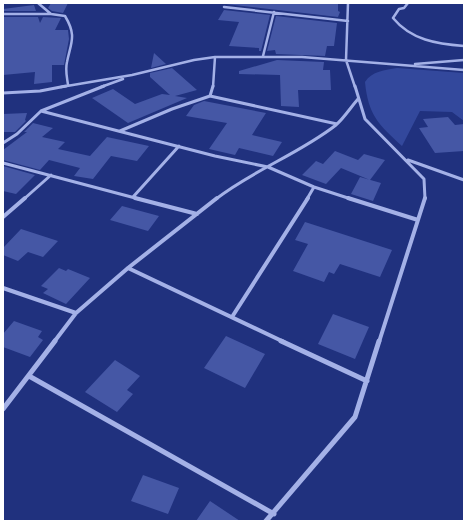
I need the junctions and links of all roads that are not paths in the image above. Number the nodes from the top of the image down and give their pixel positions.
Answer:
1 (38, 3) edge
2 (348, 3) edge
3 (408, 3) edge
4 (224, 7) dead end
5 (274, 12) junction
6 (3, 14) edge
7 (52, 14) junction
8 (348, 21) junction
9 (464, 46) edge
10 (263, 56) junction
11 (215, 57) junction
12 (346, 60) junction
13 (464, 60) edge
14 (401, 65) junction
15 (464, 70) edge
16 (132, 75) junction
17 (68, 85) junction
18 (3, 93) edge
19 (210, 96) junction
20 (358, 99) junction
21 (41, 111) junction
22 (337, 124) junction
23 (120, 132) junction
24 (3, 137) edge
25 (12, 137) junction
26 (3, 142) edge
27 (179, 146) junction
28 (406, 159) junction
29 (3, 163) edge
30 (268, 167) junction
31 (51, 174) junction
32 (464, 180) edge
33 (314, 187) junction
34 (133, 197) junction
35 (197, 214) junction
36 (3, 217) edge
37 (418, 220) junction
38 (128, 268) junction
39 (3, 288) edge
40 (76, 313) junction
41 (232, 318) junction
42 (29, 376) junction
43 (367, 381) junction
44 (3, 408) edge
45 (274, 514) junction
46 (266, 521) edge

1 - 7 street
2 - 8 street
3 - 9 street
4 - 5 street
5 - 8 street
5 - 10 street
6 - 7 street
7 - 17 street
8 - 12 street
10 - 11 street
10 - 12 street
11 - 16 street
11 - 19 street
12 - 14 street
12 - 20 street
13 - 14 street
14 - 15 street
16 - 17 street
16 - 21 street
17 - 18 street
19 - 22 street
19 - 23 street
20 - 22 street
20 - 28 street
21 - 23 street
21 - 25 street
22 - 30 street
23 - 27 street
24 - 25 street
25 - 26 street
27 - 30 street
27 - 34 street
28 - 32 street
28 - 37 street
29 - 31 street
30 - 33 street
30 - 35 street
31 - 34 street
31 - 36 street
33 - 37 street
33 - 41 street
34 - 35 street
35 - 38 street
37 - 43 street
38 - 40 street
38 - 41 street
39 - 40 street
40 - 42 street
41 - 43 street
42 - 44 street
42 - 45 street
43 - 45 street
45 - 46 street

